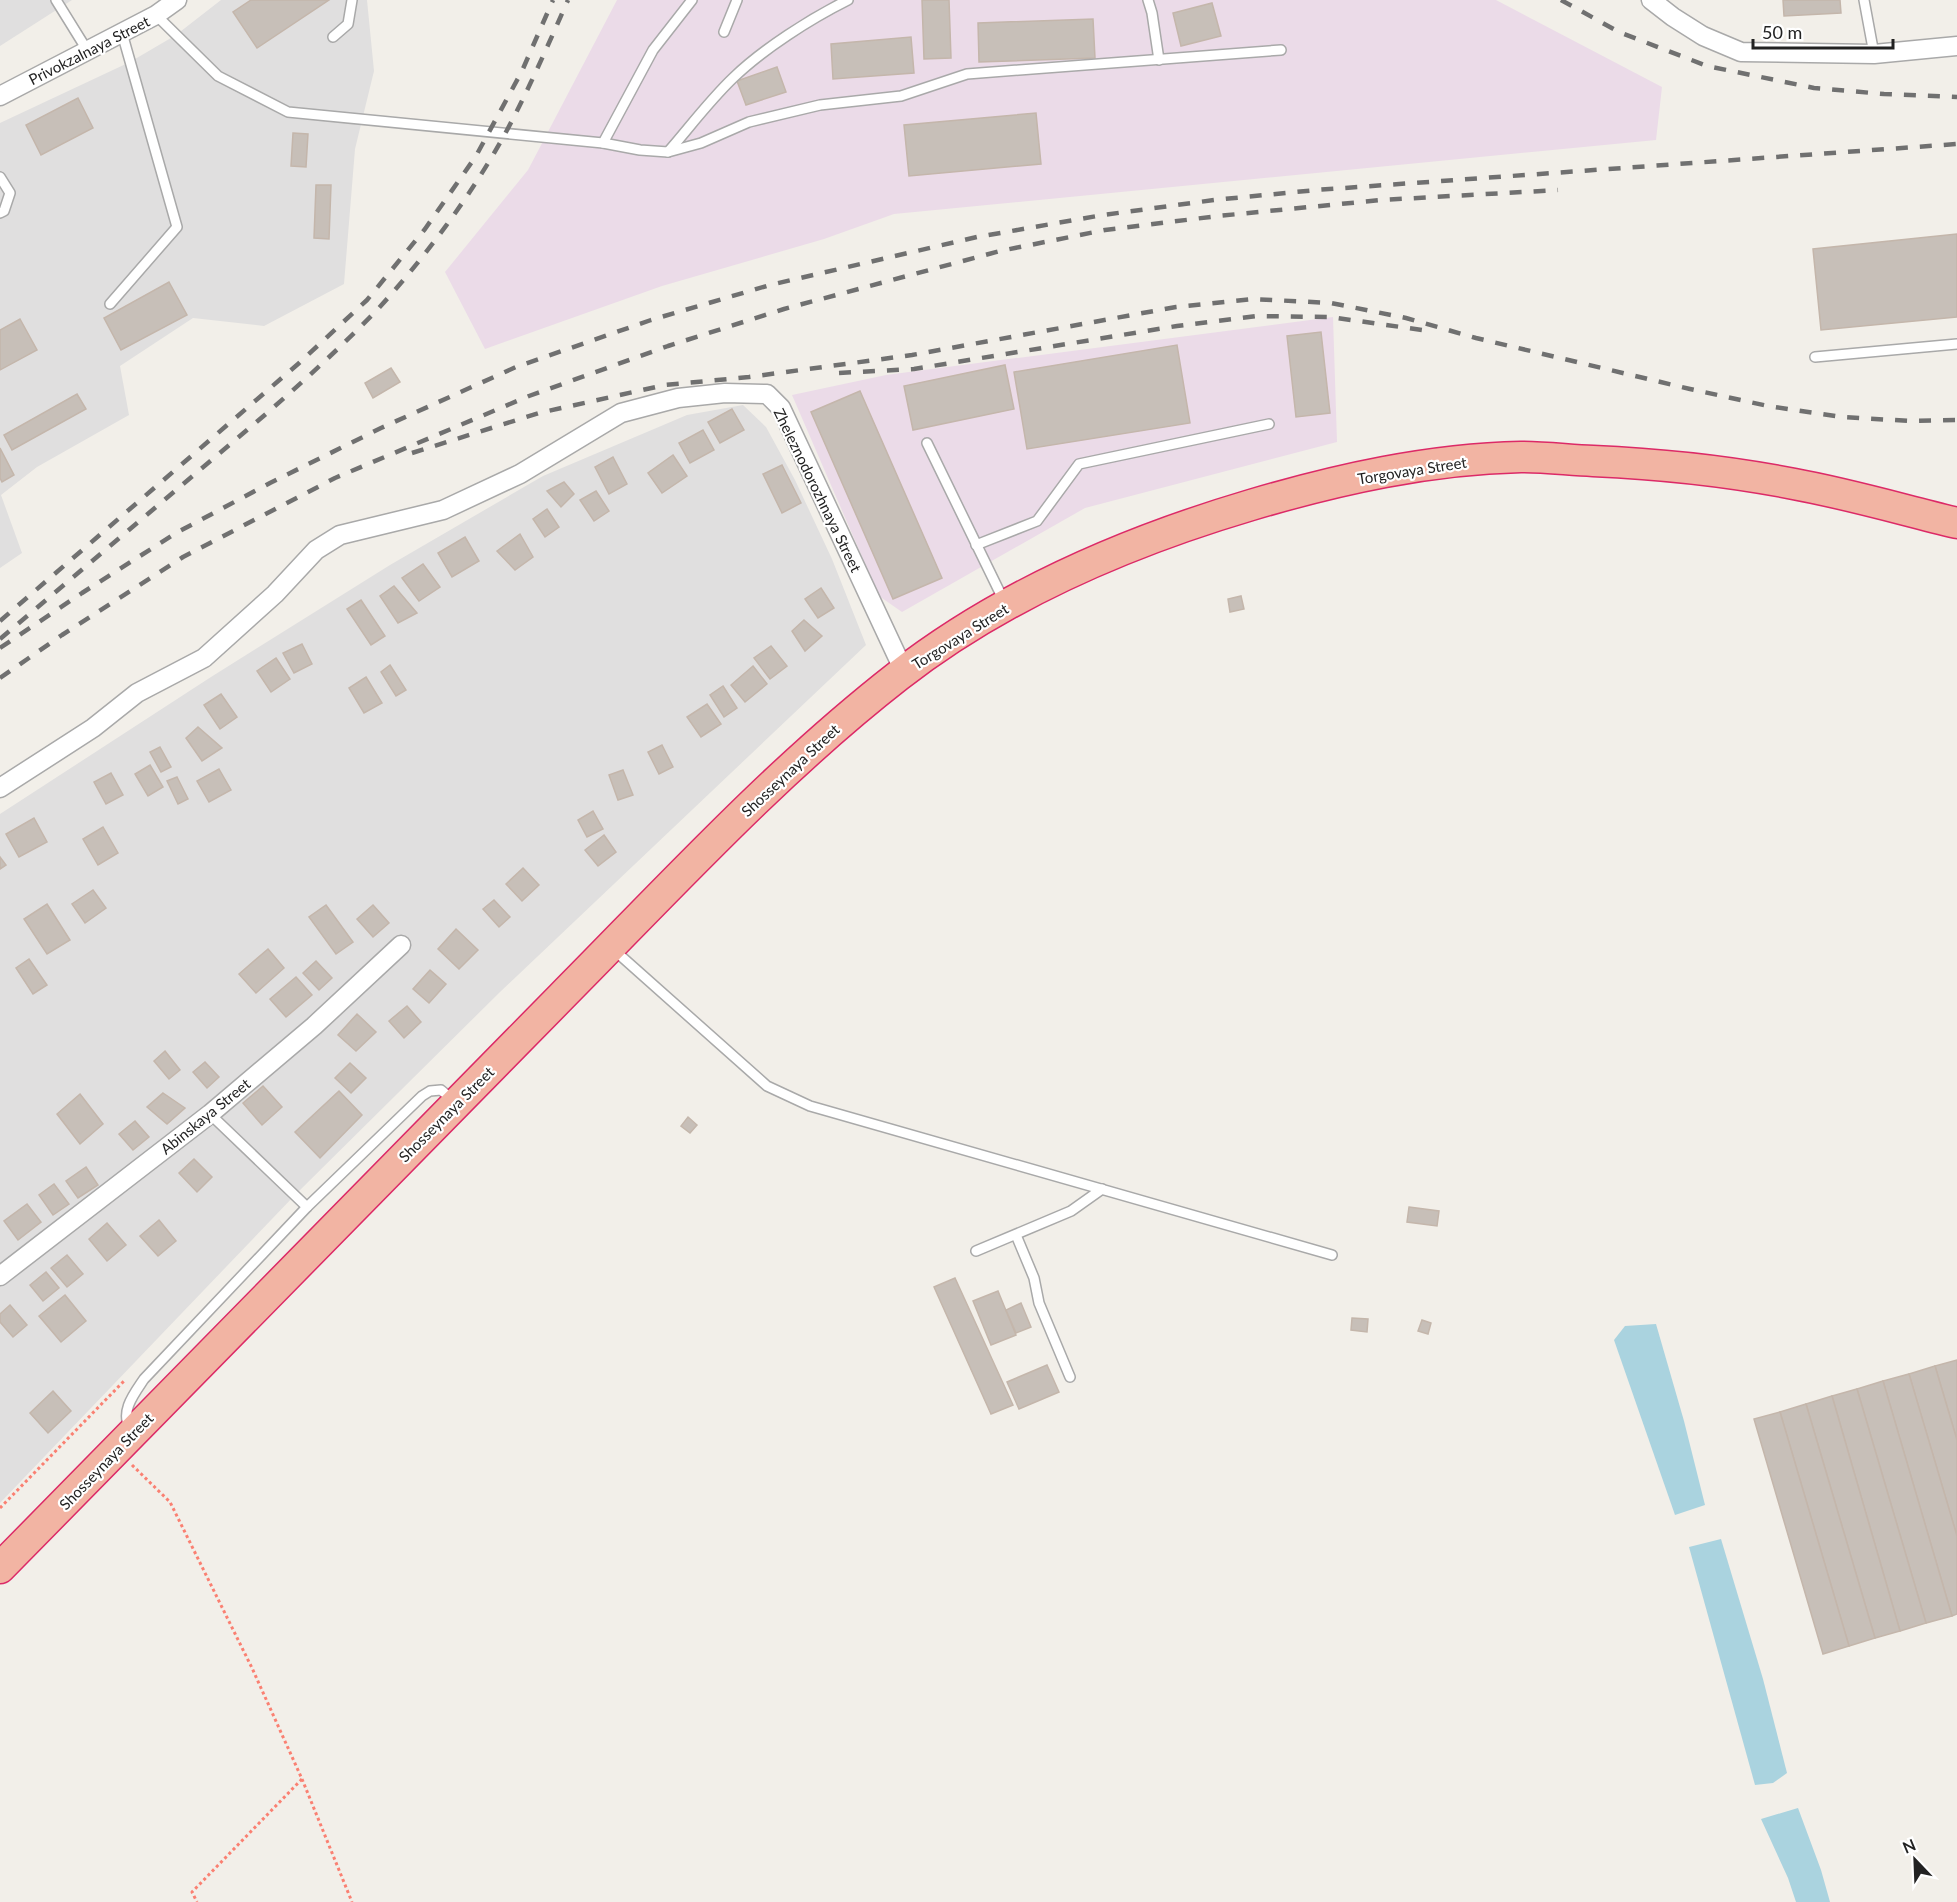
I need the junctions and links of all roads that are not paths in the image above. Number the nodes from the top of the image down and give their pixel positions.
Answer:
1 (56, 0) edge
2 (177, 0) edge
3 (352, 0) edge
4 (692, 0) edge
5 (737, 0) edge
6 (848, 0) edge
7 (1148, 0) edge
8 (1651, 0) edge
9 (1864, 0) edge
10 (156, 15) junction
11 (724, 32) dead end
12 (122, 33) junction
13 (333, 37) dead end
14 (1957, 46) edge
15 (87, 50) junction
16 (1281, 50) dead end
17 (1874, 54) junction
18 (1159, 60) junction
19 (0, 96) edge
20 (603, 143) junction
21 (668, 152) junction
22 (0, 177) edge
23 (0, 213) edge
24 (110, 304) dead end
25 (1957, 344) edge
26 (1815, 357) dead end
27 (1269, 424) dead end
28 (927, 443) dead end
29 (1957, 523) edge
30 (976, 545) junction
31 (1007, 606) junction
32 (904, 671) junction
33 (0, 788) edge
34 (401, 945) dead end
35 (611, 947) junction
36 (456, 1103) junction
37 (210, 1114) junction
38 (1101, 1189) junction
39 (307, 1207) junction
40 (1016, 1234) junction
41 (976, 1251) dead end
42 (1332, 1255) dead end
43 (0, 1276) edge
44 (1070, 1377) dead end
45 (124, 1442) junction
46 (0, 1568) edge

1 - 15 lane
2 - 10 street, Privokzalnaya Street
3 - 13 lane
4 - 20 lane
5 - 11 lane
6 - 21 lane
7 - 18 lane
8 - 17 street
9 - 17 lane
10 - 12 street, Privokzalnaya Street
10 - 20 lane
12 - 15 street, Privokzalnaya Street
12 - 24 lane
14 - 17 street
15 - 19 street, Privokzalnaya Street
16 - 18 lane
18 - 21 lane
20 - 21 lane
22 - 23 lane
25 - 26 lane
27 - 30 lane
28 - 30 lane
29 - 31 highway, Torgovaya Street
30 - 31 lane
31 - 32 highway, Torgovaya Street
32 - 33 street, Zheleznodorozhnaya Street
32 - 35 highway, Shosseynaya Street
34 - 37 street, Abinskaya Street
35 - 36 highway, Shosseynaya Street
35 - 38 lane
36 - 39 lane
36 - 45 highway, Shosseynaya Street
37 - 39 lane
37 - 43 street, Abinskaya Street
38 - 40 lane
38 - 42 lane
39 - 45 lane
40 - 41 lane
40 - 44 lane
45 - 46 highway, Shosseynaya Street

